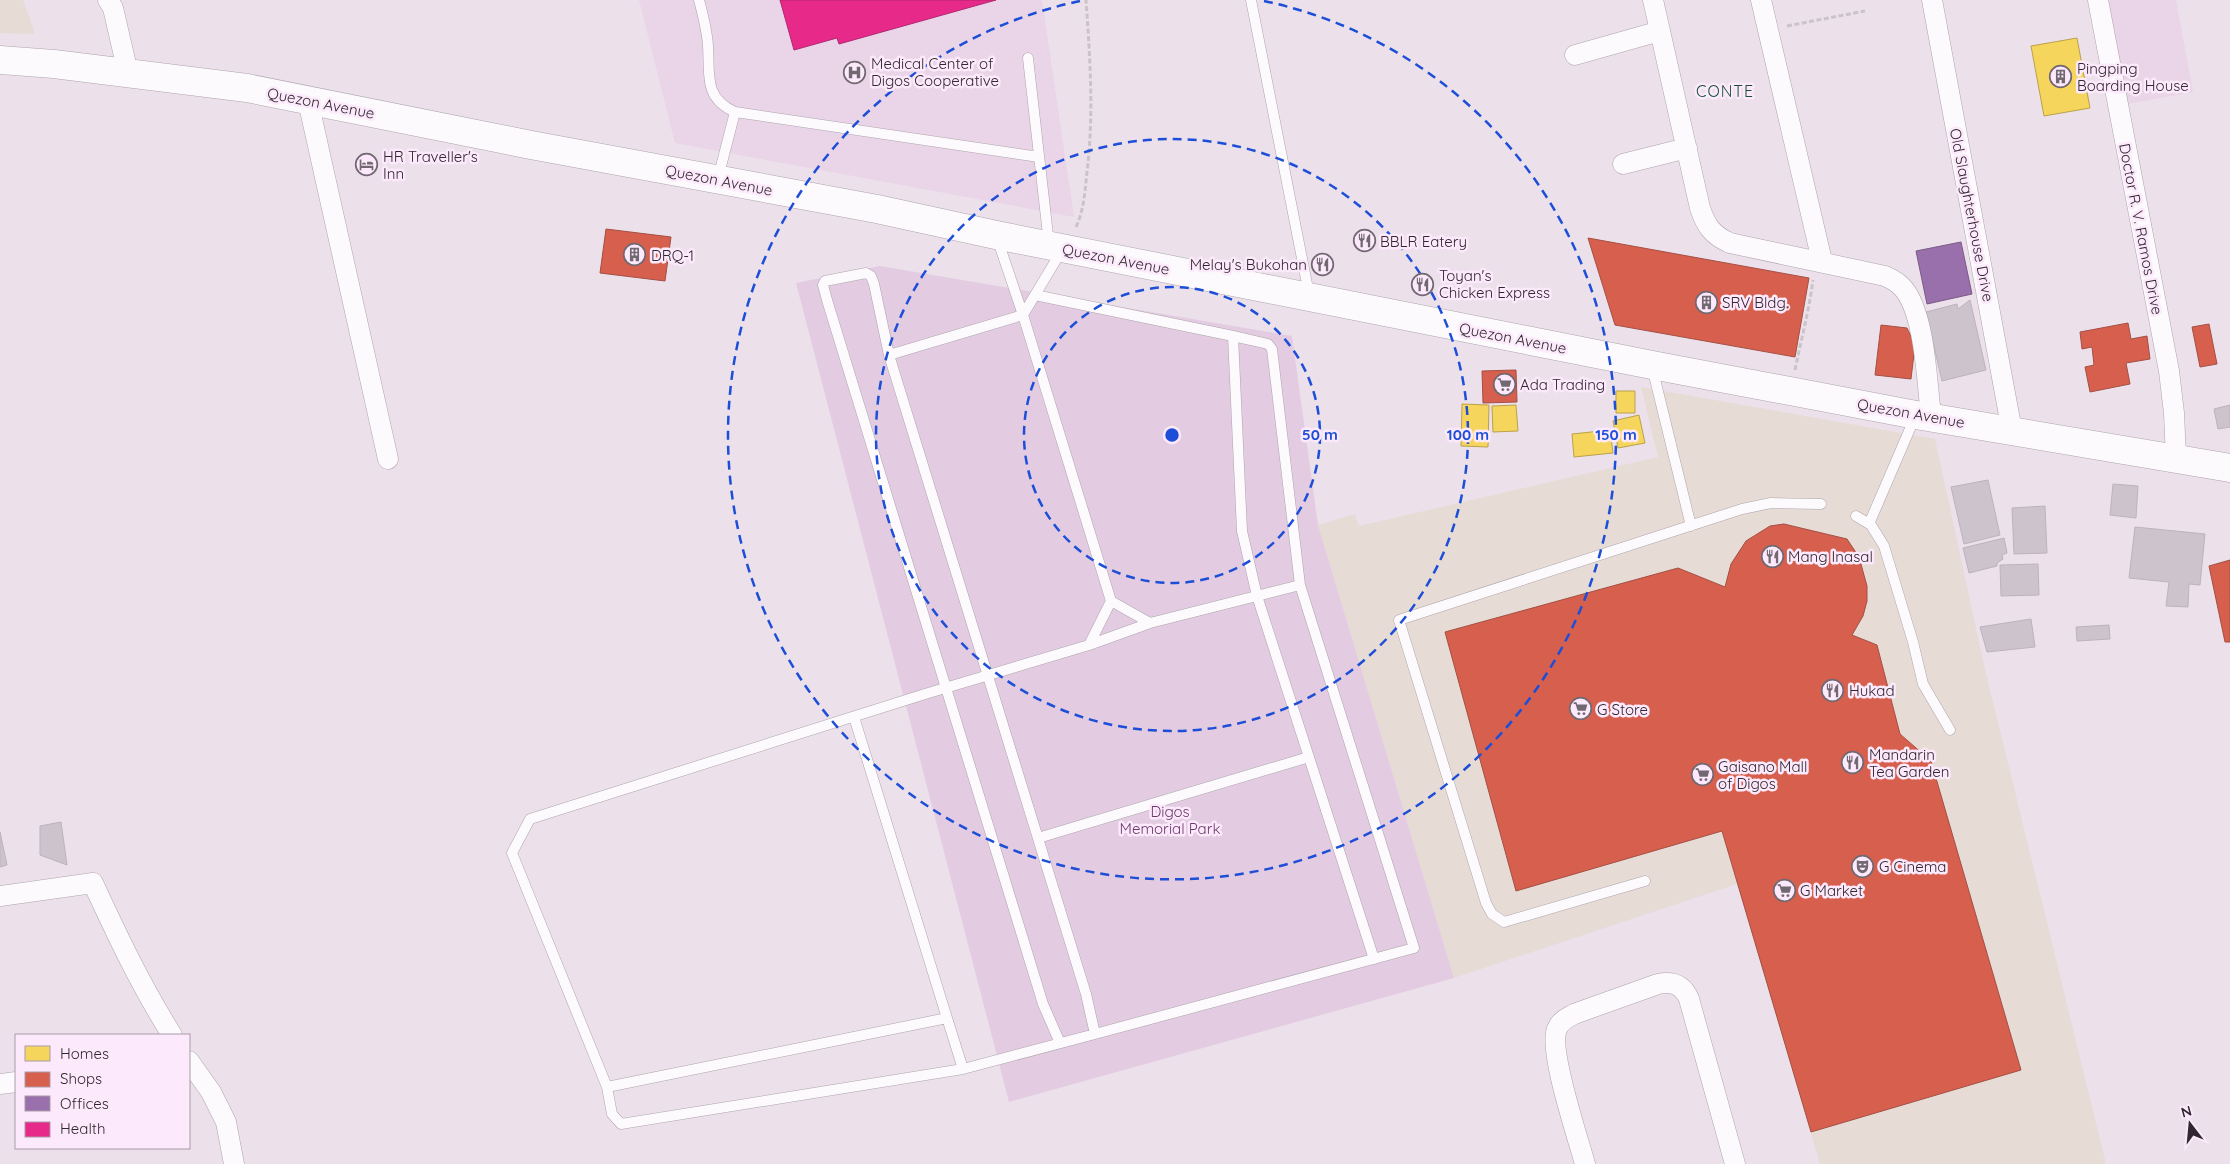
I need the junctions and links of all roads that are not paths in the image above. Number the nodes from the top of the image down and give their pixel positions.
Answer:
1 (108, 0) edge
2 (699, 0) edge
3 (1251, 0) edge
4 (1259, 0) edge
5 (1653, 0) edge
6 (1761, 0) edge
7 (1932, 0) edge
8 (2098, 0) edge
9 (1253, 12) junction
10 (1660, 31) junction
11 (1575, 55) dead end
12 (1028, 58) dead end
13 (0, 60) edge
14 (128, 73) junction
15 (308, 101) junction
16 (735, 112) junction
17 (1687, 148) junction
18 (1039, 157) junction
19 (1623, 164) dead end
20 (718, 179) junction
21 (996, 235) junction
22 (1056, 247) junction
23 (1819, 261) junction
24 (1035, 294) junction
25 (1310, 298) junction
26 (1023, 315) junction
27 (1233, 336) junction
28 (888, 355) junction
29 (1652, 365) junction
30 (1924, 415) junction
31 (2012, 431) junction
32 (2176, 458) junction
33 (388, 460) dead end
34 (2230, 468) edge
35 (1821, 504) dead end
36 (1856, 516) dead end
37 (1869, 524) junction
38 (1691, 526) junction
39 (1300, 585) junction
40 (1257, 596) junction
41 (1112, 601) junction
42 (1150, 623) junction
43 (1089, 645) junction
44 (988, 675) junction
45 (946, 688) junction
46 (854, 717) junction
47 (1950, 730) dead end
48 (1309, 757) junction
49 (1038, 838) junction
50 (1645, 881) dead end
51 (0, 896) edge
52 (1374, 959) junction
53 (947, 1018) junction
54 (171, 1034) edge
55 (1095, 1034) junction
56 (1060, 1043) junction
57 (190, 1062) edge
58 (963, 1069) junction
59 (15, 1082) edge
60 (0, 1084) edge
61 (606, 1087) junction
62 (234, 1164) edge
63 (1585, 1164) edge
64 (1735, 1164) edge

1 - 14 street
2 - 16 lane
3 - 9 lane
4 - 9 lane
5 - 10 street
6 - 23 street
7 - 31 street, Old Slaughterhouse Drive
8 - 32 street, Doctor R. V. Ramos Drive
9 - 25 lane
10 - 11 street
10 - 17 street
12 - 18 lane
13 - 14 main road, Quezon Avenue
14 - 15 main road, Quezon Avenue
15 - 20 main road, Quezon Avenue
15 - 33 street
16 - 18 lane
16 - 20 lane
17 - 19 street
17 - 23 street
18 - 22 lane
20 - 21 main road, Quezon Avenue
21 - 22 main road, Quezon Avenue
21 - 26 lane
22 - 24 lane
22 - 25 main road, Quezon Avenue
23 - 30 street
24 - 26 lane
24 - 27 lane
25 - 29 main road, Quezon Avenue
26 - 28 lane
26 - 41 lane
27 - 39 lane
27 - 40 lane
28 - 44 lane
28 - 45 lane
29 - 30 main road, Quezon Avenue
29 - 38 lane
30 - 31 main road, Quezon Avenue
30 - 37 lane
31 - 32 main road, Quezon Avenue
32 - 34 main road, Quezon Avenue
35 - 38 lane
36 - 37 lane
37 - 47 lane
38 - 50 lane
39 - 40 lane
39 - 52 lane
40 - 42 lane
40 - 48 lane
41 - 42 lane
41 - 43 lane
42 - 43 lane
43 - 44 lane
44 - 45 lane
44 - 49 lane
45 - 46 lane
45 - 56 lane
46 - 53 lane
46 - 61 lane
48 - 49 lane
48 - 52 lane
49 - 55 lane
51 - 54 street
52 - 55 lane
53 - 58 lane
53 - 61 lane
55 - 56 lane
56 - 58 lane
57 - 62 street
58 - 61 lane
59 - 60 street
63 - 64 street

